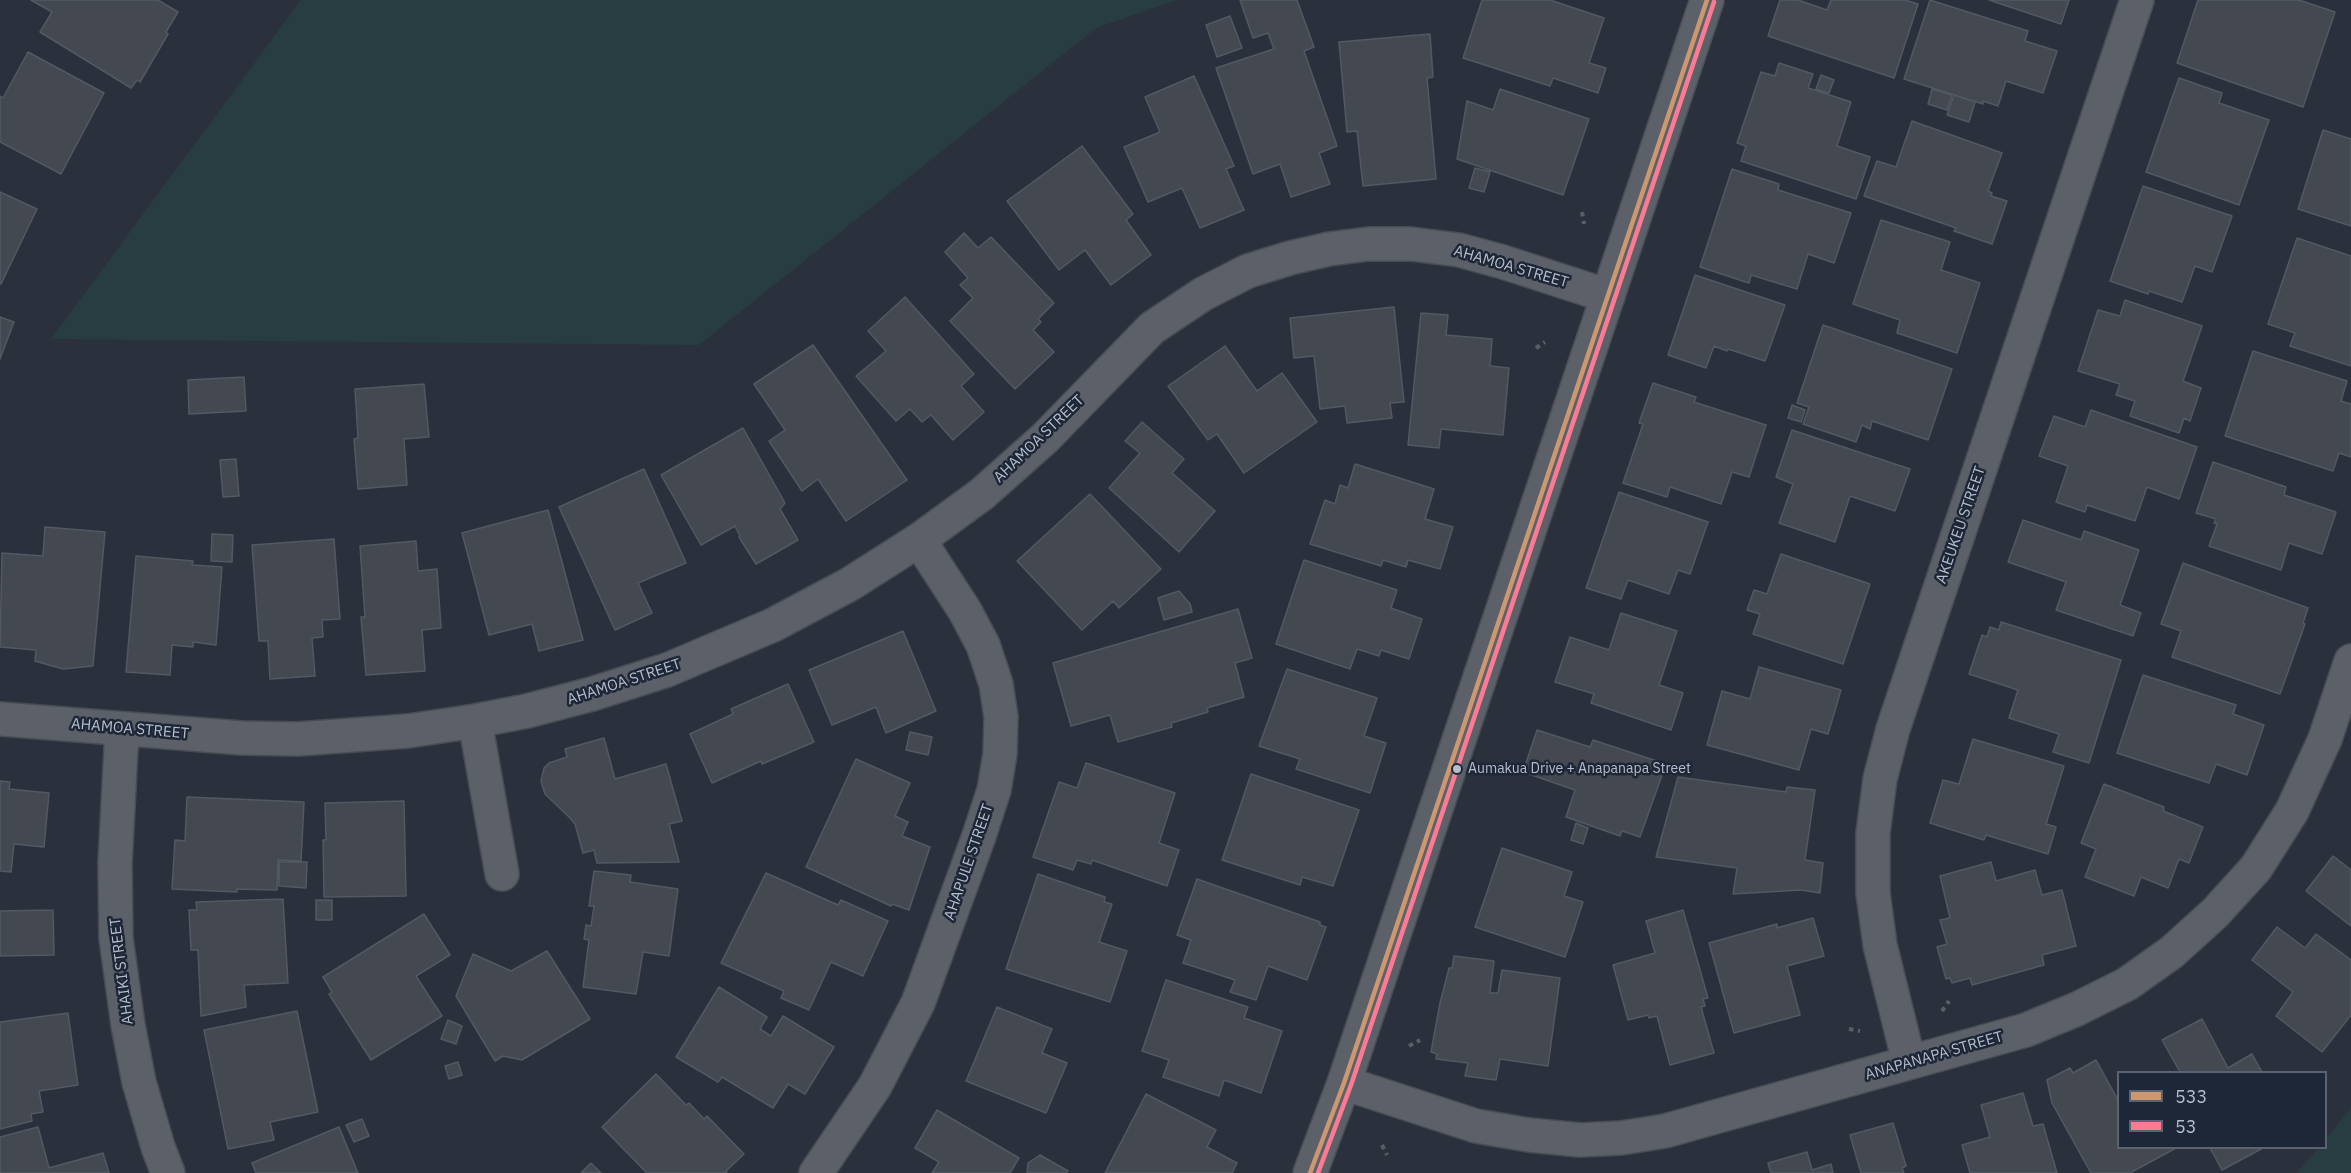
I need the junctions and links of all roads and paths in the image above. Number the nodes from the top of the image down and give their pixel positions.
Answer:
1 (1707, 0) edge
2 (2137, 0) edge
3 (1581, 212) dead end
4 (1584, 224) dead end
5 (1608, 296) junction
6 (1545, 342) dead end
7 (1536, 348) dead end
8 (919, 540) junction
9 (2351, 661) edge
10 (0, 718) edge
11 (475, 721) junction
12 (122, 729) junction
13 (502, 874) dead end
14 (1948, 1001) dead end
15 (1942, 1011) dead end
16 (1849, 1029) dead end
17 (1860, 1031) dead end
18 (1420, 1040) dead end
19 (1408, 1046) dead end
20 (1909, 1062) junction
21 (1344, 1083) junction
22 (1382, 1145) dead end
23 (1387, 1155) dead end
24 (168, 1173) edge
25 (816, 1173) edge
26 (1310, 1173) edge

1 - 5 street
2 - 20 street, AKEUKEU STREET
3 - 4 path
5 - 8 street, AHAMOA STREET
5 - 21 street
6 - 7 path
8 - 11 street, AHAMOA STREET
8 - 25 street, AHAPULE STREET
9 - 20 street, ANAPANAPA STREET
10 - 12 street, AHAMOA STREET
11 - 12 street, AHAMOA STREET
11 - 13 street
12 - 24 street, AHAIKI STREET
14 - 15 path
16 - 17 path
18 - 19 path
20 - 21 street, ANAPANAPA STREET
21 - 26 street
22 - 23 path

